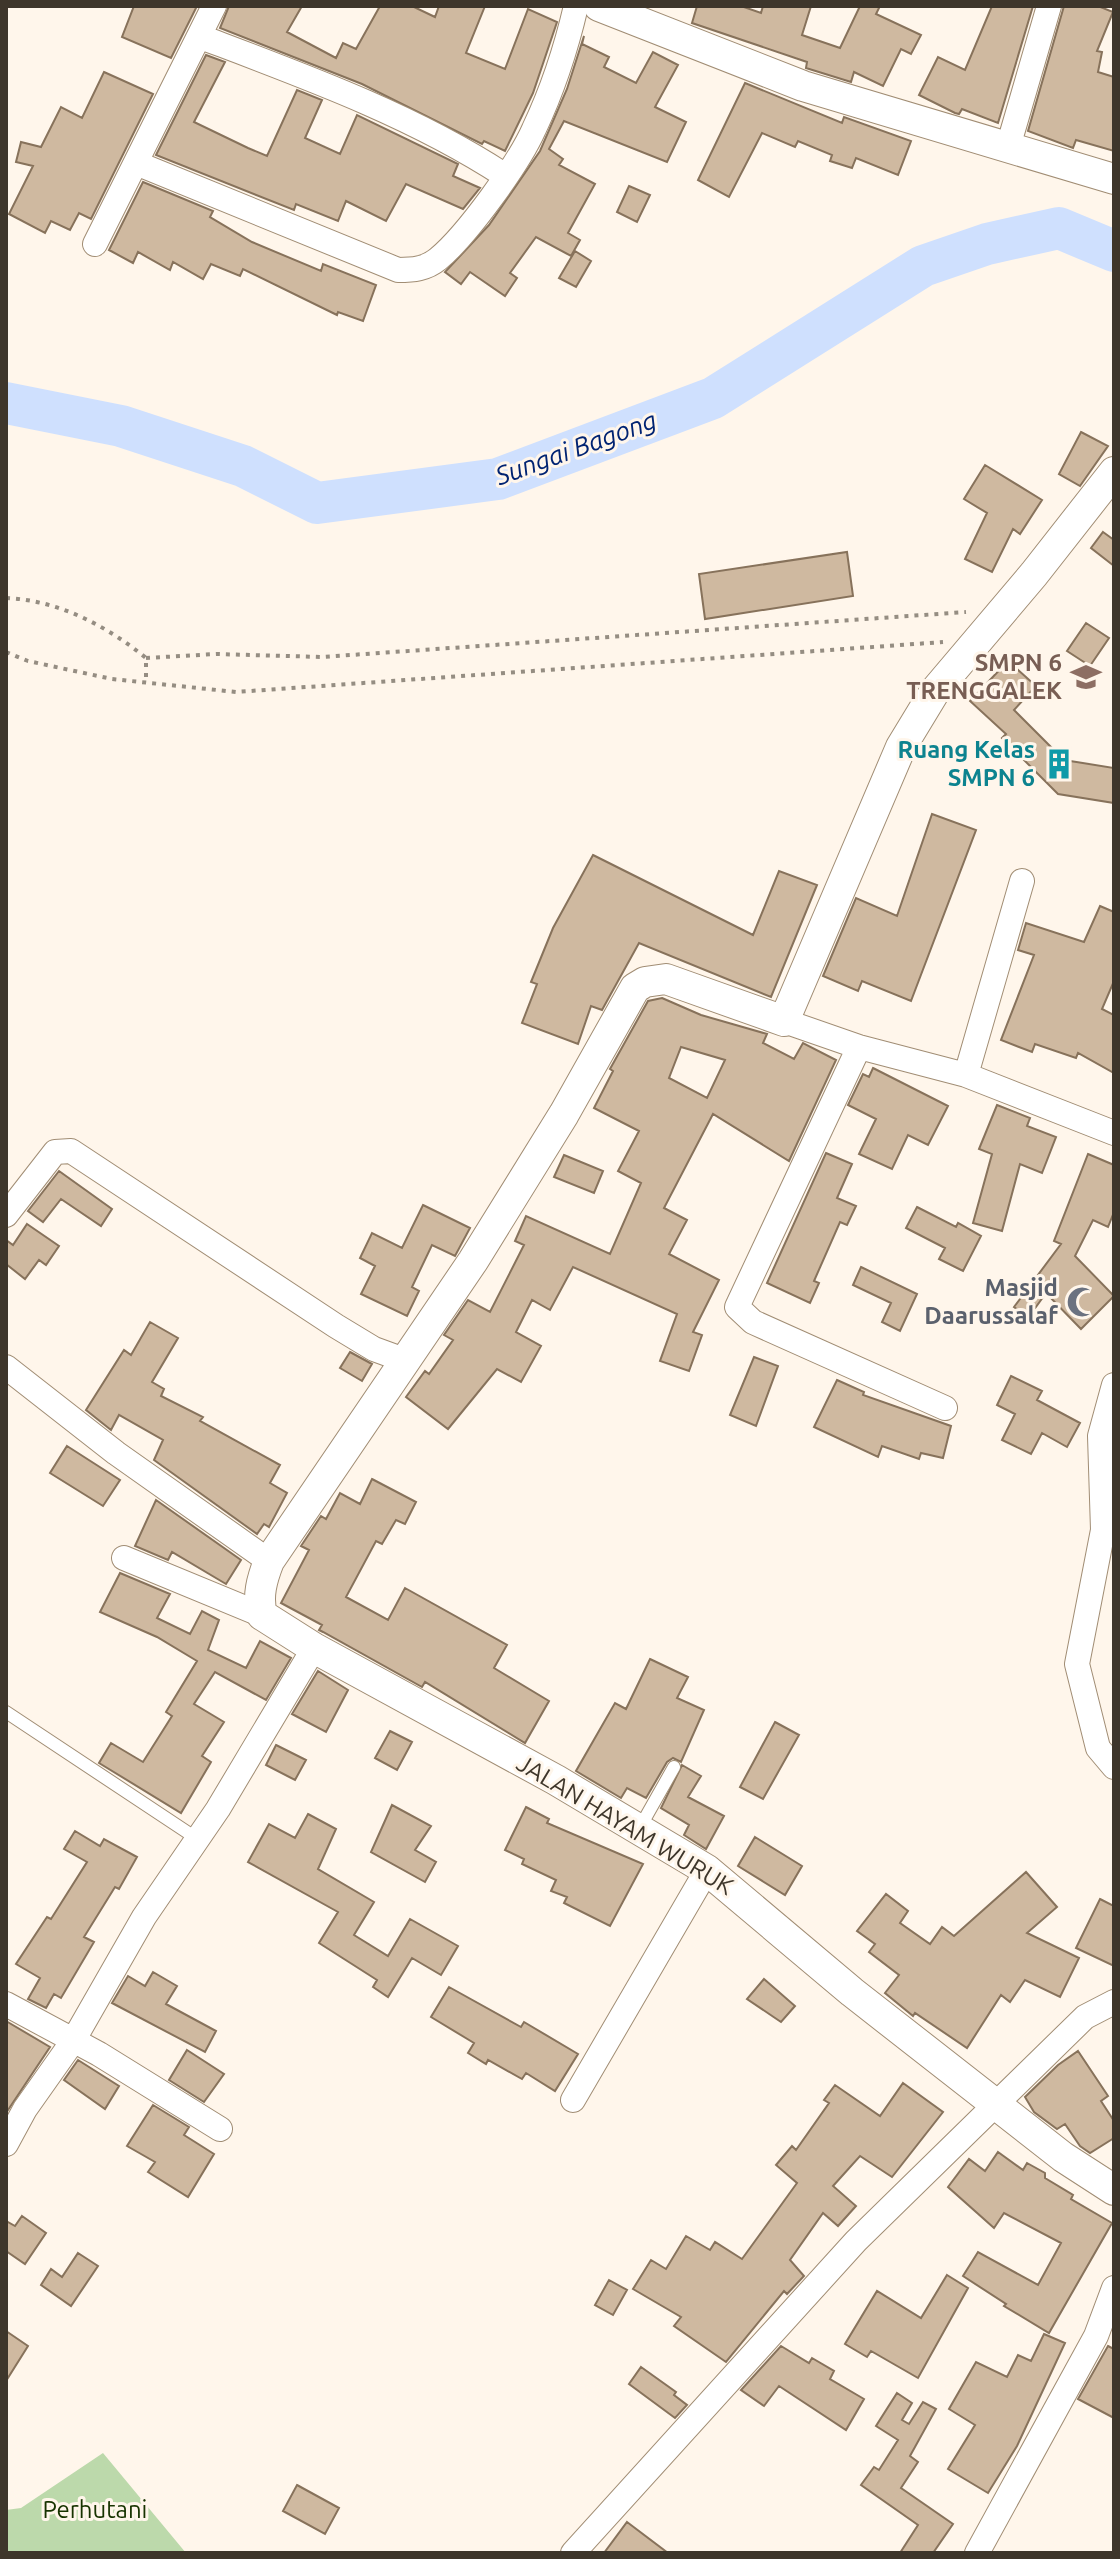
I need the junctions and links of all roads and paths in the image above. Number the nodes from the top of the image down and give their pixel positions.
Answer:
1 (214, 6) edge
2 (576, 6) edge
3 (599, 6) edge
4 (1049, 6) edge
5 (201, 37) junction
6 (1008, 147) junction
7 (136, 163) junction
8 (504, 175) junction
9 (1114, 179) edge
10 (95, 244) dead end
11 (1114, 472) edge
12 (6, 598) edge
13 (1006, 609) junction
14 (981, 639) junction
15 (6, 652) edge
16 (146, 658) junction
17 (146, 681) junction
18 (1022, 881) dead end
19 (784, 1021) junction
20 (859, 1047) junction
21 (966, 1075) junction
22 (1114, 1133) edge
23 (6, 1215) edge
24 (404, 1360) junction
25 (6, 1367) edge
26 (1114, 1385) edge
27 (945, 1408) dead end
28 (124, 1558) dead end
29 (269, 1561) junction
30 (262, 1615) junction
31 (314, 1648) junction
32 (6, 1712) edge
33 (674, 1767) dead end
34 (1114, 1767) edge
35 (639, 1829) junction
36 (199, 1840) junction
37 (707, 1870) junction
38 (1114, 2002) edge
39 (6, 2004) edge
40 (73, 2041) junction
41 (573, 2100) dead end
42 (995, 2103) junction
43 (16, 2113) edge
44 (220, 2129) dead end
45 (6, 2144) edge
46 (1114, 2190) edge
47 (1114, 2288) edge
48 (573, 2553) edge
49 (977, 2553) edge

1 - 5 street
2 - 8 street
3 - 6 street
4 - 6 street
5 - 7 street
5 - 8 street
6 - 9 street
7 - 8 street
7 - 10 street
11 - 13 street
12 - 16 path
13 - 14 street
13 - 16 path
14 - 17 path
14 - 19 street
15 - 17 path
16 - 17 path
18 - 21 street
19 - 20 street
19 - 24 street
20 - 21 street
20 - 27 street
21 - 22 street
23 - 24 street
24 - 29 street
25 - 29 street
26 - 34 street
28 - 30 street
29 - 30 street
30 - 31 street, JALAN HAYAM WURUK
31 - 35 street, JALAN HAYAM WURUK
31 - 36 street
32 - 36 lane
33 - 35 lane
35 - 37 street, JALAN HAYAM WURUK
36 - 40 street
37 - 41 street
37 - 42 street, JALAN HAYAM WURUK
38 - 42 street
39 - 40 street
40 - 43 street
40 - 44 street
42 - 46 street, JALAN HAYAM WURUK
42 - 48 street
43 - 45 street
47 - 49 street

